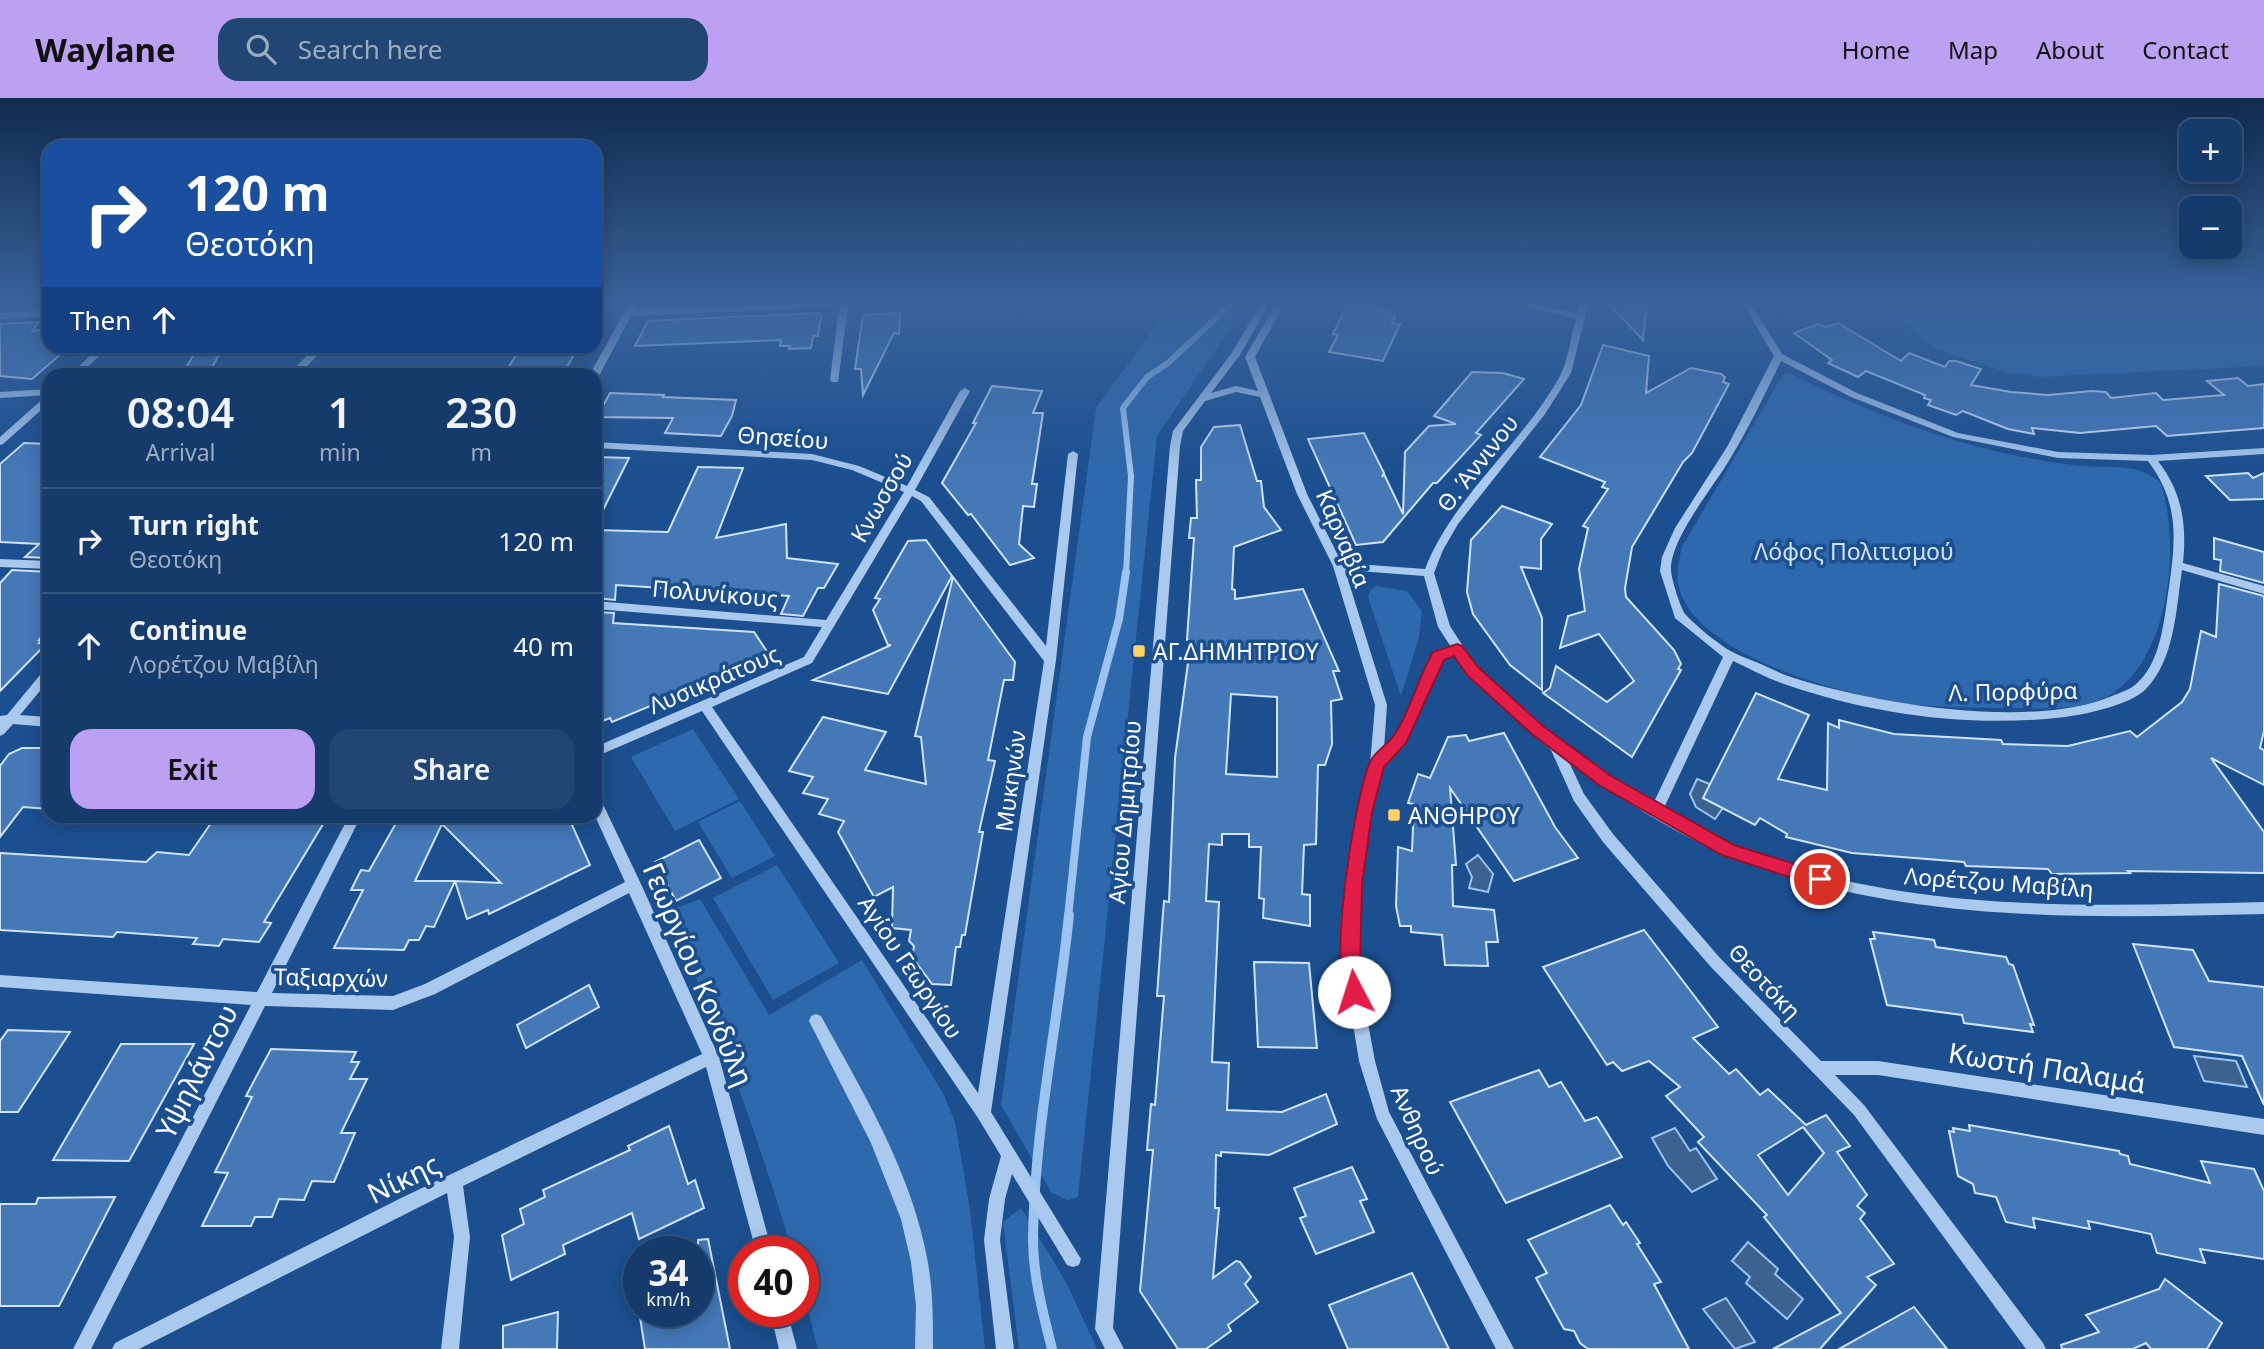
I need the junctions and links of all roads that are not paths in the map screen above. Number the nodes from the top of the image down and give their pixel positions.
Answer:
1 (837, 360) edge
2 (1231, 360) edge
3 (1251, 360) edge
4 (1570, 360) edge
5 (1777, 360) edge
6 (1787, 360) edge
7 (835, 380) dead end
8 (965, 391) dead end
9 (42, 392) edge
10 (0, 395) edge
11 (1266, 395) junction
12 (1202, 399) junction
13 (42, 404) edge
14 (0, 442) edge
15 (602, 445) edge
16 (2264, 451) edge
17 (1073, 454) dead end
18 (2151, 458) junction
19 (910, 491) junction
20 (0, 563) edge
21 (42, 565) edge
22 (2178, 565) junction
23 (1338, 566) junction
24 (1429, 573) junction
25 (2264, 590) edge
26 (602, 606) edge
27 (831, 624) junction
28 (1457, 649) junction
29 (1730, 655) junction
30 (1050, 660) junction
31 (42, 679) edge
32 (705, 706) junction
33 (5, 719) edge
34 (42, 722) edge
35 (0, 731) edge
36 (1556, 747) junction
37 (602, 749) edge
38 (1376, 765) junction
39 (1656, 810) junction
40 (602, 817) edge
41 (351, 823) edge
42 (634, 884) junction
43 (2264, 908) edge
44 (0, 981) edge
45 (262, 999) junction
46 (365, 1002) joint
47 (816, 1021) dead end
48 (711, 1057) junction
49 (1821, 1068) junction
50 (983, 1113) junction
51 (2264, 1127) edge
52 (1009, 1155) junction
53 (454, 1182) junction
54 (760, 1236) edge
55 (1073, 1259) dead end
56 (783, 1327) edge
57 (82, 1349) edge
58 (121, 1349) edge
59 (450, 1349) edge
60 (788, 1349) edge
61 (924, 1349) edge
62 (1005, 1349) edge
63 (1115, 1349) edge
64 (1505, 1349) edge
65 (2037, 1349) edge

1 - 7 street
2 - 12 street, Αγίου Δημητρίου
3 - 11 street
4 - 24 street, Θ. Άννινου
5 - 29 street, Λ. Πορφύρα
6 - 18 street
8 - 19 street, Κνωσσού
9 - 10 street
11 - 12 street
11 - 23 street, Καρναβία
12 - 63 street, Αγίου Δημητρίου
13 - 14 street
15 - 19 street, Θησείου
16 - 18 street
17 - 30 street, Μυκηνών
18 - 22 street, Λ. Πορφύρα
19 - 27 street, Κνωσσού
19 - 30 street, Θησείου
20 - 21 street
22 - 25 street
22 - 29 street, Λ. Πορφύρα
23 - 24 street
23 - 38 street, Καρναβία
24 - 28 street
26 - 27 street, Πολυνίκους
27 - 32 street, Λυσικράτους
28 - 36 street, Θεοτόκη
28 - 38 street, Ανθηρού
29 - 39 street
30 - 50 street, Μυκηνών
31 - 33 street
32 - 37 street, Λυσικράτους
32 - 50 street, Αγίου Γεωργίου
33 - 34 street
33 - 35 street
36 - 39 street, Λορέτζου Μαβίλη
36 - 49 street, Θεοτόκη
38 - 64 street, Ανθηρού
39 - 43 street, Λορέτζου Μαβίλη
40 - 42 street, Γεωργίου Κονδύλη
41 - 45 street, Υψηλάντου
42 - 46 street, Ταξιαρχών
42 - 48 street, Γεωργίου Κονδύλη
44 - 45 street, Ταξιαρχών
45 - 46 street, Ταξιαρχών
45 - 57 street, Υψηλάντου
47 - 61 street
48 - 53 street, Νίκης
48 - 54 street, Γεωργίου Κονδύλη
49 - 51 street, Κωστή Παλαμά
49 - 65 street, Θεοτόκη
50 - 52 street, Αγίου Γεωργίου
52 - 55 street, Αγίου Γεωργίου
52 - 62 street
53 - 58 street, Νίκης
53 - 59 street
56 - 60 street

